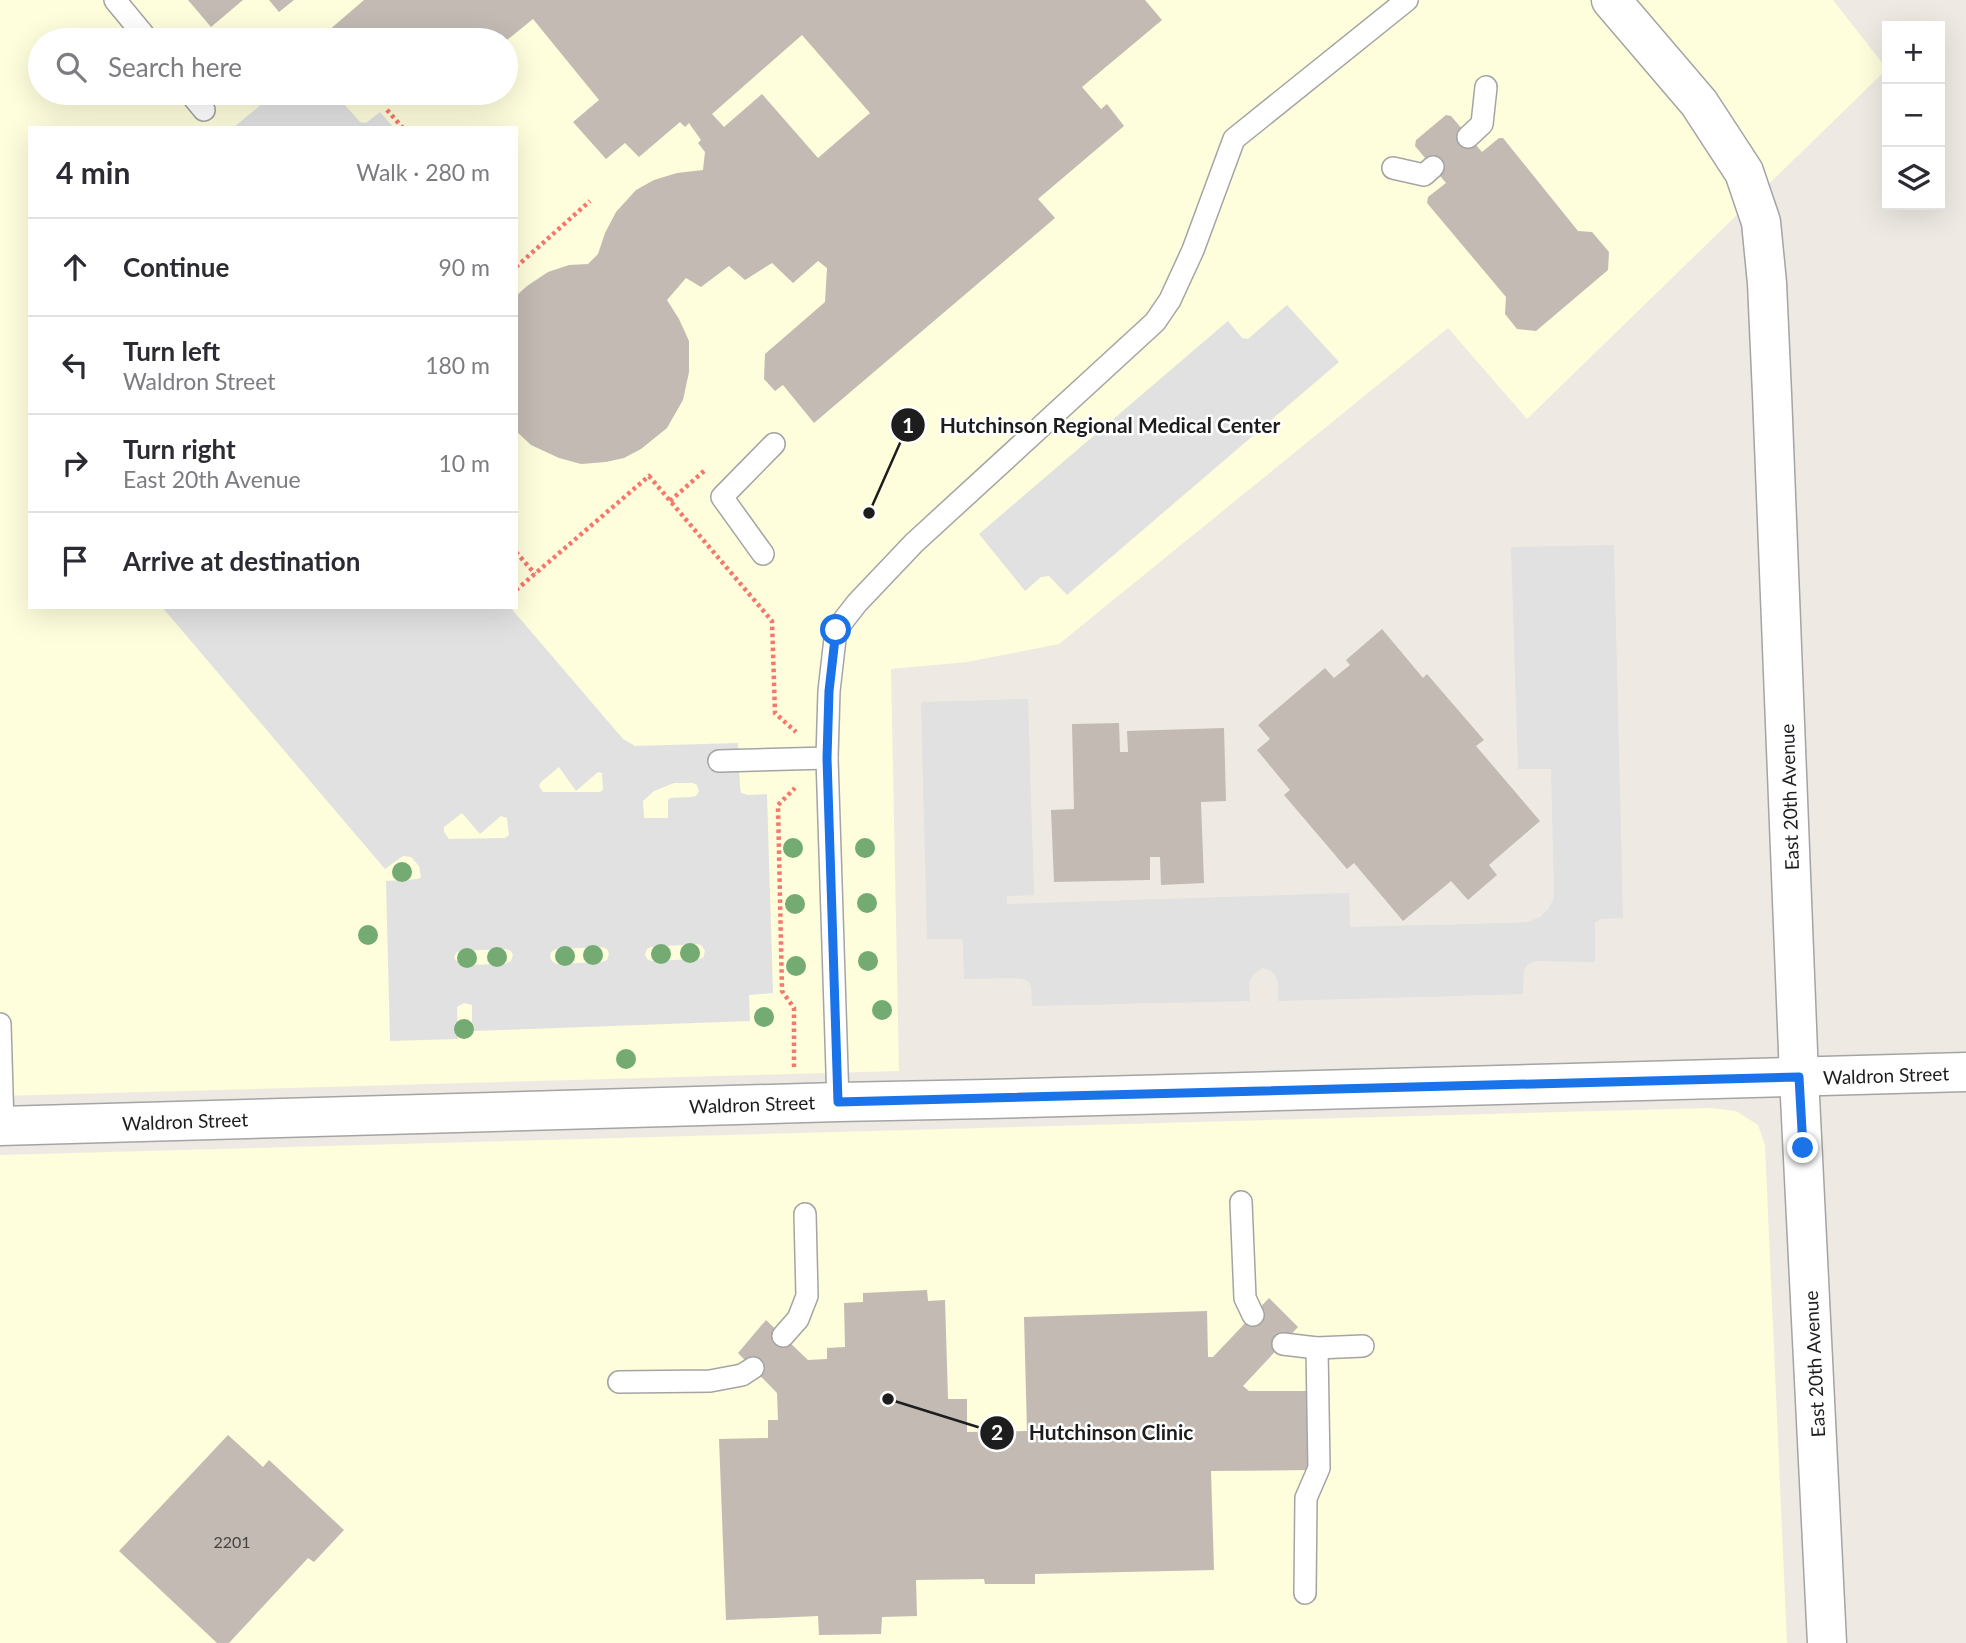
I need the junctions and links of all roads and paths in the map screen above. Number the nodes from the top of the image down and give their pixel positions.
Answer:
1 (116, 0) edge
2 (1406, 0) edge
3 (1611, 0) edge
4 (138, 28) edge
5 (1486, 88) dead end
6 (200, 105) edge
7 (204, 110) dead end
8 (387, 110) dead end
9 (401, 126) edge
10 (1468, 137) dead end
11 (1433, 167) dead end
12 (1393, 168) dead end
13 (590, 201) dead end
14 (518, 263) edge
15 (774, 444) dead end
16 (518, 554) edge
17 (763, 554) dead end
18 (535, 574) junction
19 (518, 588) edge
20 (796, 732) dead end
21 (827, 758) junction
22 (719, 761) dead end
23 (795, 788) dead end
24 (0, 1024) edge
25 (794, 1072) dead end
26 (1966, 1072) edge
27 (1799, 1077) junction
28 (838, 1102) junction
29 (2, 1126) edge
30 (1241, 1202) dead end
31 (805, 1214) dead end
32 (1253, 1315) dead end
33 (783, 1336) dead end
34 (1283, 1344) dead end
35 (1363, 1346) dead end
36 (1317, 1348) junction
37 (753, 1368) dead end
38 (619, 1382) dead end
39 (1305, 1593) dead end
40 (1828, 1643) edge

1 - 4 lane
2 - 21 lane
3 - 27 street, East 20th Avenue
5 - 10 lane
6 - 7 lane
8 - 9 path
11 - 12 lane
13 - 14 path
15 - 17 lane
16 - 18 path
18 - 19 path
18 - 20 path
21 - 22 lane
21 - 28 lane
23 - 25 path
24 - 29 lane
26 - 27 street, Waldron Street
27 - 28 street, Waldron Street
27 - 40 street, East 20th Avenue
28 - 29 street, Waldron Street
30 - 32 lane
31 - 33 lane
34 - 36 lane
35 - 36 lane
36 - 39 lane
37 - 38 lane

